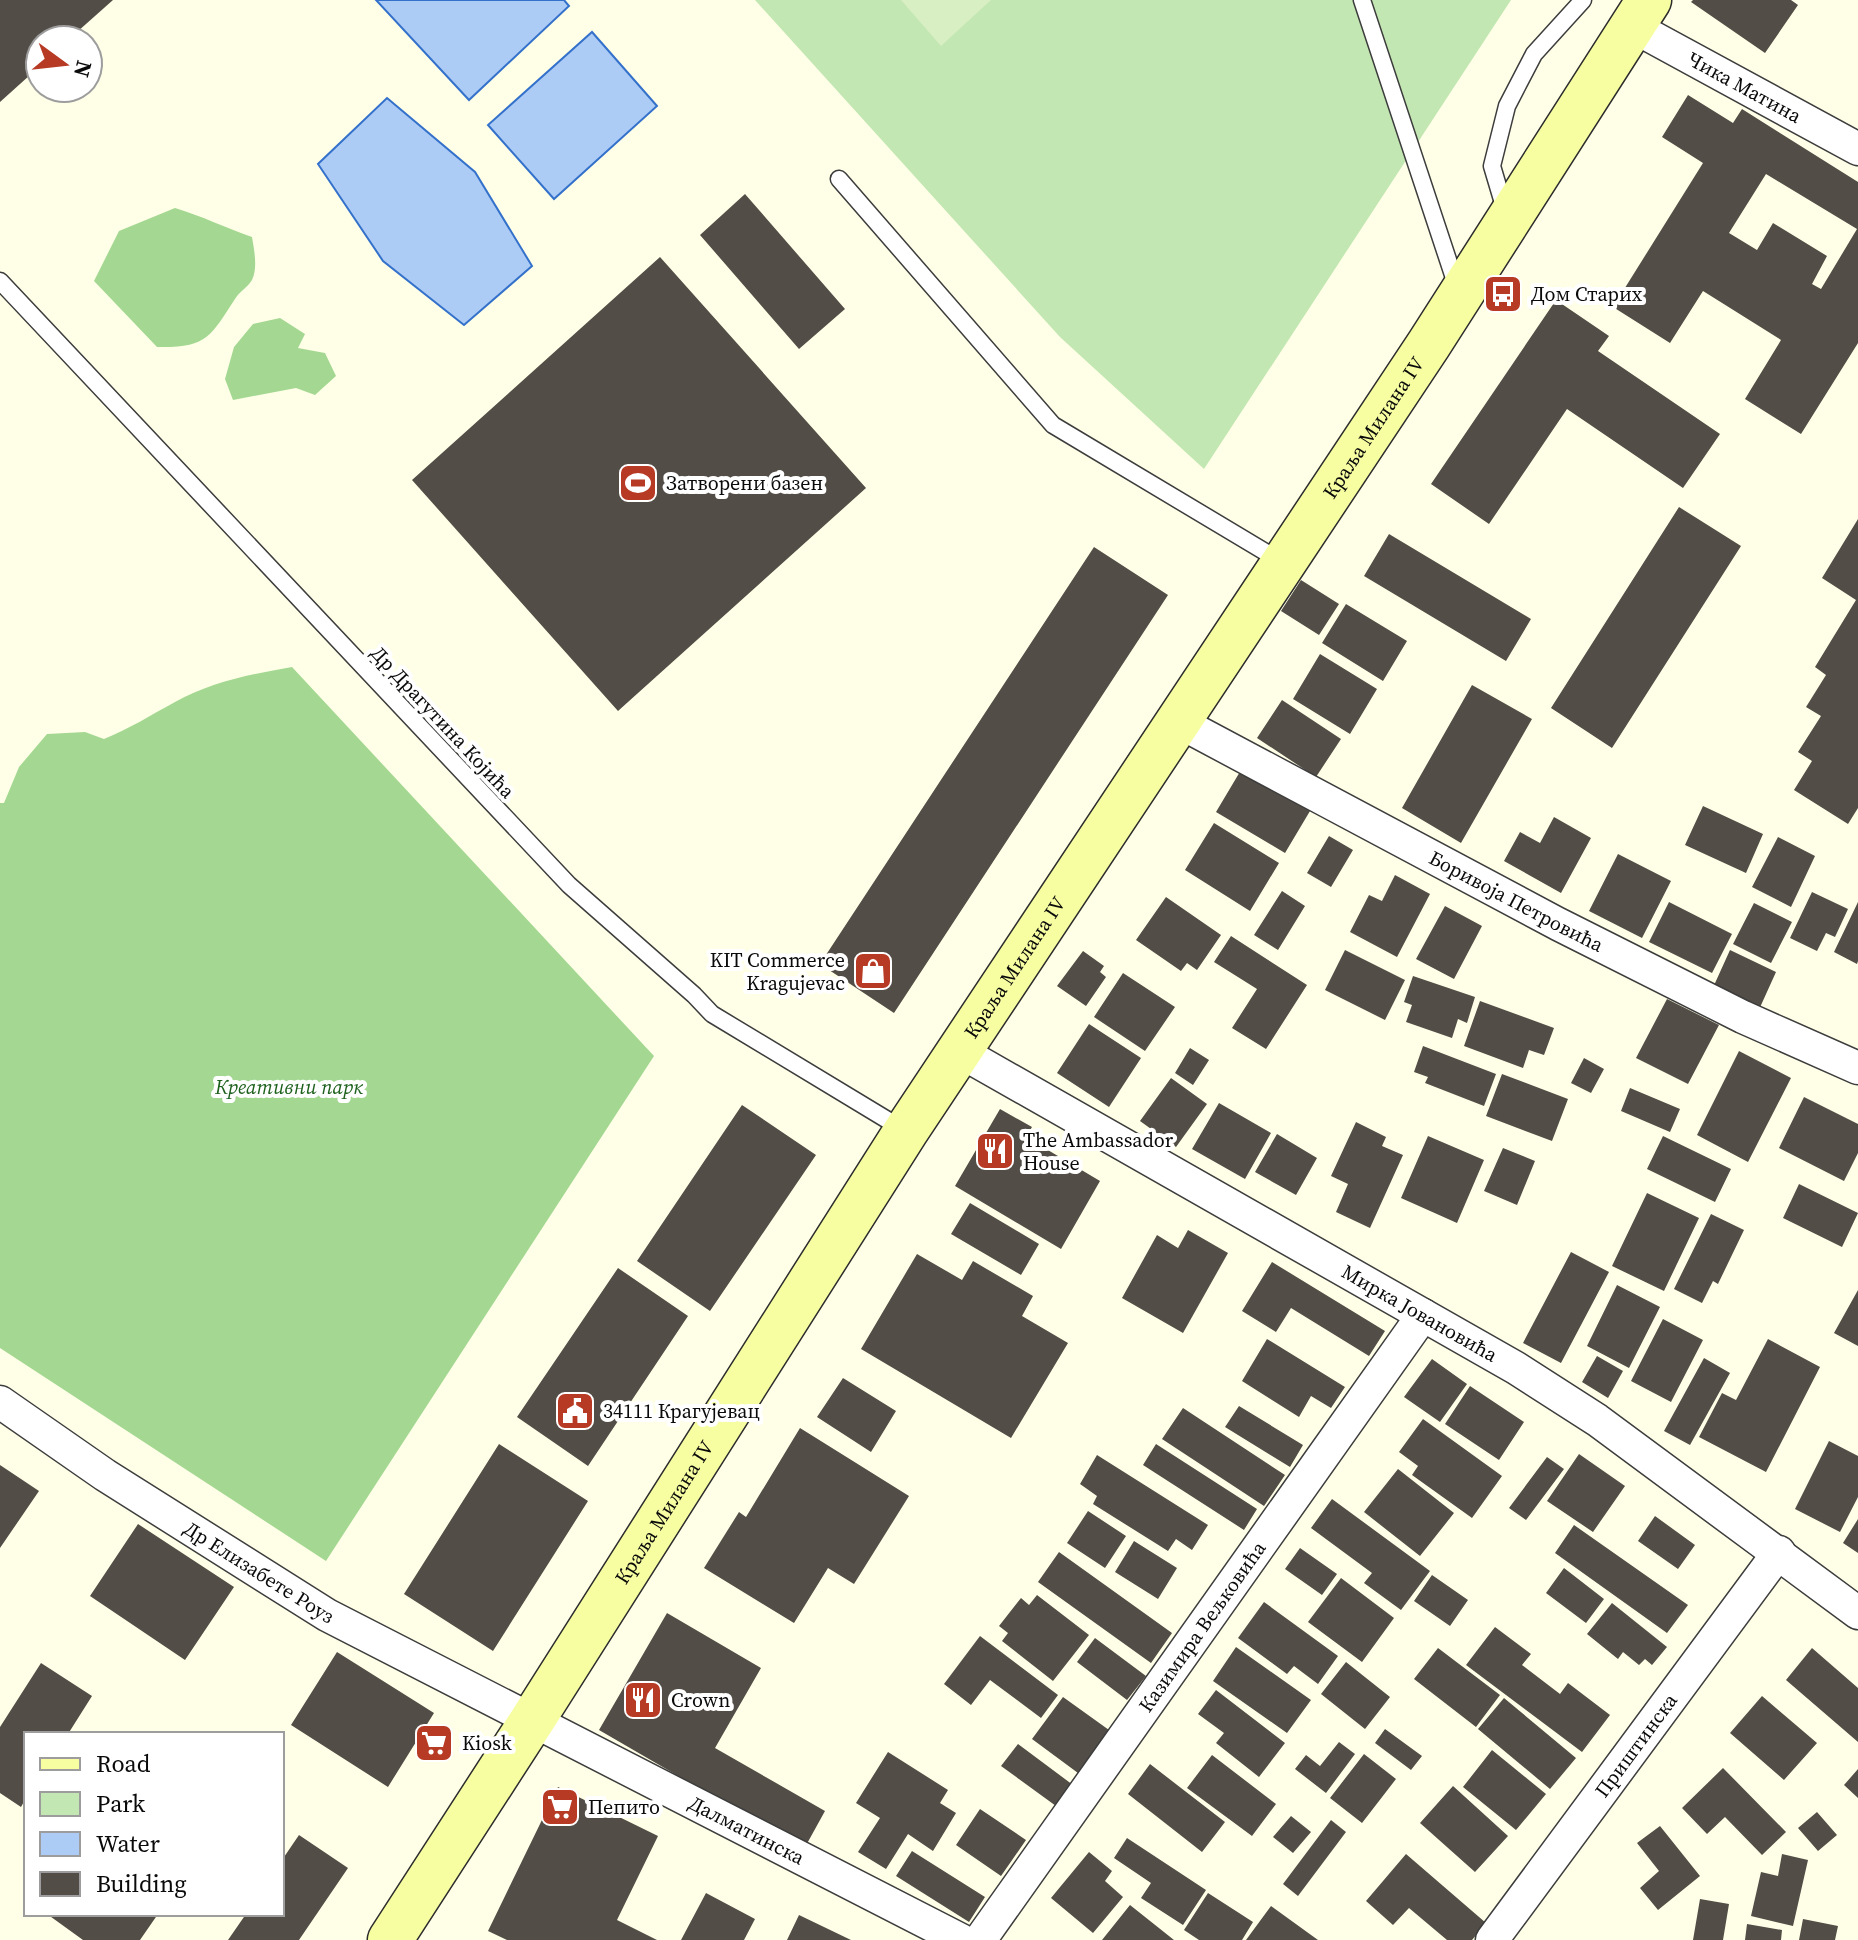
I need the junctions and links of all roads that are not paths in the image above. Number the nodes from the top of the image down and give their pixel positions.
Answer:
1 (1362, 0) edge
2 (1583, 0) edge
3 (1640, 13) edge
4 (1858, 149) edge
5 (839, 179) dead end
6 (1508, 220) junction
7 (0, 281) edge
8 (1460, 293) junction
9 (1284, 563) junction
10 (1179, 722) junction
11 (959, 1051) junction
12 (1858, 1068) edge
13 (906, 1131) junction
14 (1423, 1315) junction
15 (0, 1402) edge
16 (1779, 1552) junction
17 (1858, 1613) edge
18 (533, 1719) junction
19 (390, 1940) edge
20 (961, 1940) edge
21 (980, 1940) edge
22 (1492, 1940) edge

1 - 8 lane
2 - 6 lane
3 - 4 street, Чика Матина
3 - 6 main road, Краља Милана IV
5 - 9 lane
6 - 8 main road, Краља Милана IV
7 - 13 lane, Др Драгутина Којића
8 - 9 main road, Краља Милана IV
9 - 10 main road, Краља Милана IV
10 - 11 main road, Краља Милана IV
10 - 12 street, Боривоја Петровића
11 - 13 main road, Краља Милана IV
11 - 14 street, Мирка Јовановића
13 - 18 main road, Краља Милана IV
14 - 16 street, Мирка Јовановића
14 - 21 street, Казимира Вељковића
15 - 18 street, Др Елизабете Роуз
16 - 17 street, Мирка Јовановића
16 - 22 street, Приштинска
18 - 19 main road, Краља Милана IV
18 - 20 street, Далматинска

